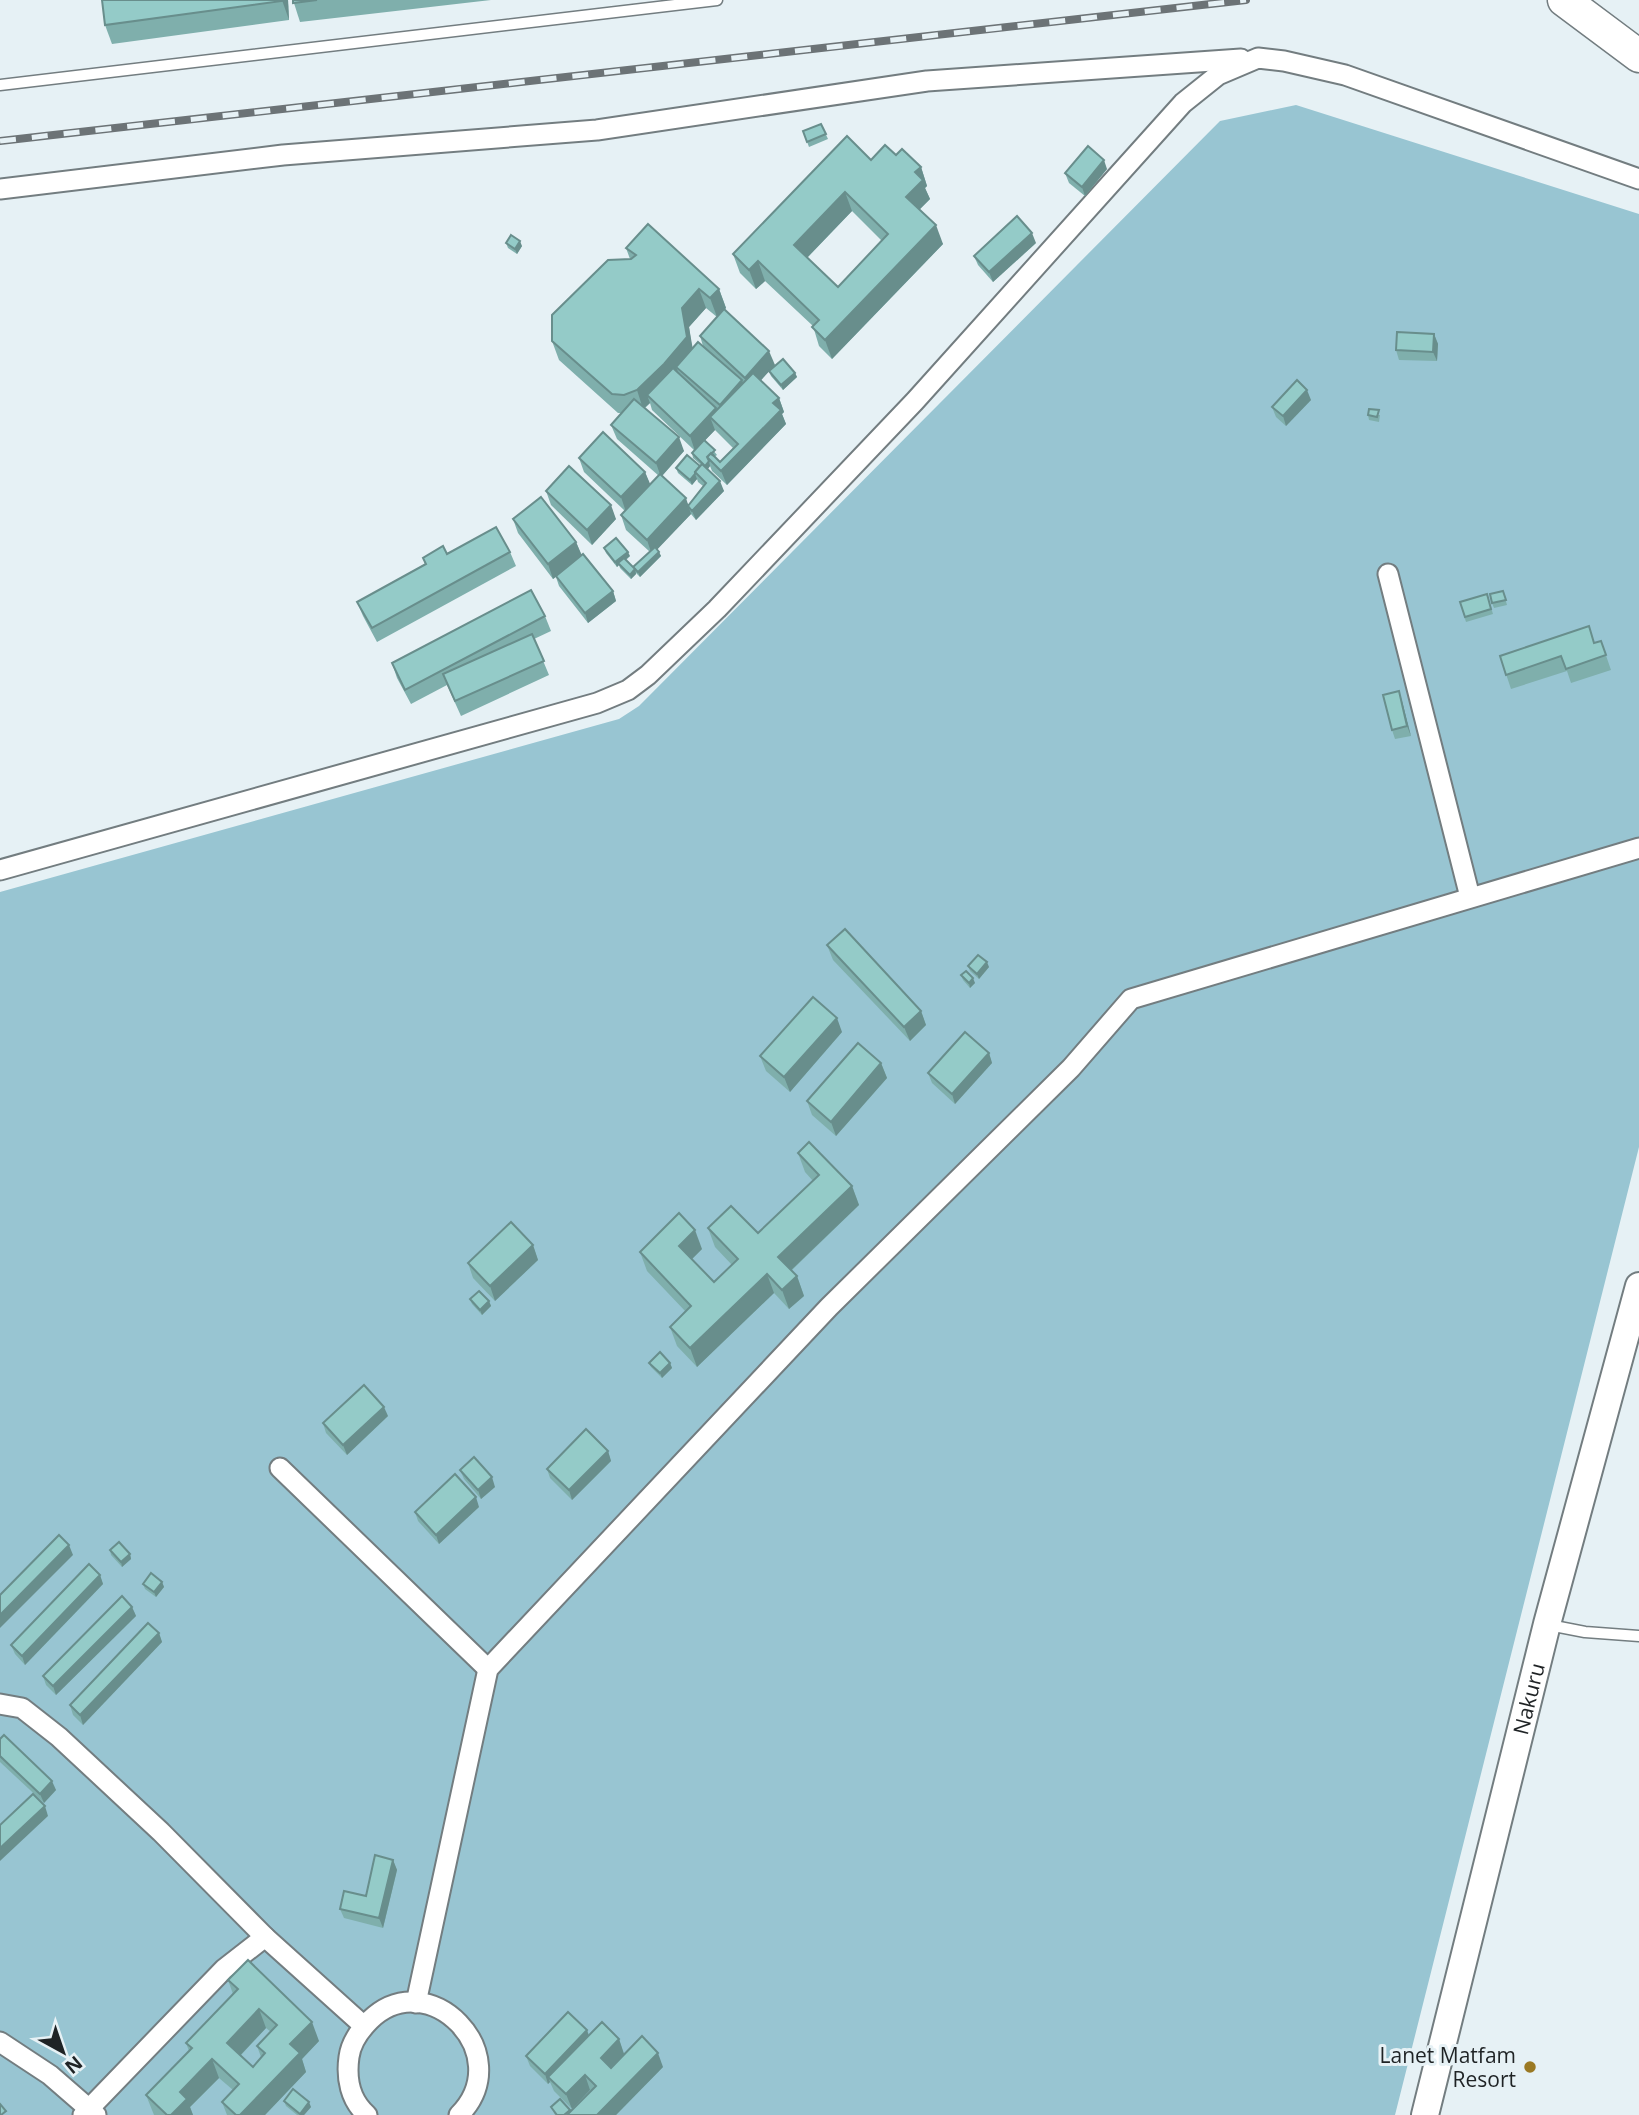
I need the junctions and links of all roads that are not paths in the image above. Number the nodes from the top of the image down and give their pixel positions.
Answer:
1 (716, 0) edge
2 (1564, 0) edge
3 (1634, 52) edge
4 (1258, 58) junction
5 (0, 85) edge
6 (1639, 179) edge
7 (0, 189) edge
8 (1388, 574) dead end
9 (1639, 848) edge
10 (0, 870) edge
11 (1470, 897) junction
12 (1639, 1286) edge
13 (281, 1468) dead end
14 (1548, 1624) junction
15 (1639, 1636) edge
16 (488, 1669) junction
17 (0, 1704) edge
18 (265, 1937) junction
19 (416, 2003) junction
20 (364, 2026) junction
21 (0, 2042) edge
22 (90, 2113) edge
23 (361, 2113) edge
24 (461, 2114) edge
25 (1425, 2115) edge

1 - 5 lane
2 - 3 highway
4 - 6 street
4 - 7 street
4 - 10 street
8 - 11 street
9 - 11 street
11 - 16 street
12 - 14 main road, Nakuru
13 - 16 street
14 - 15 lane
14 - 25 main road, Nakuru
16 - 19 street
17 - 18 street
18 - 20 street
18 - 22 street
19 - 20 street
19 - 24 street
20 - 23 street
21 - 22 street

